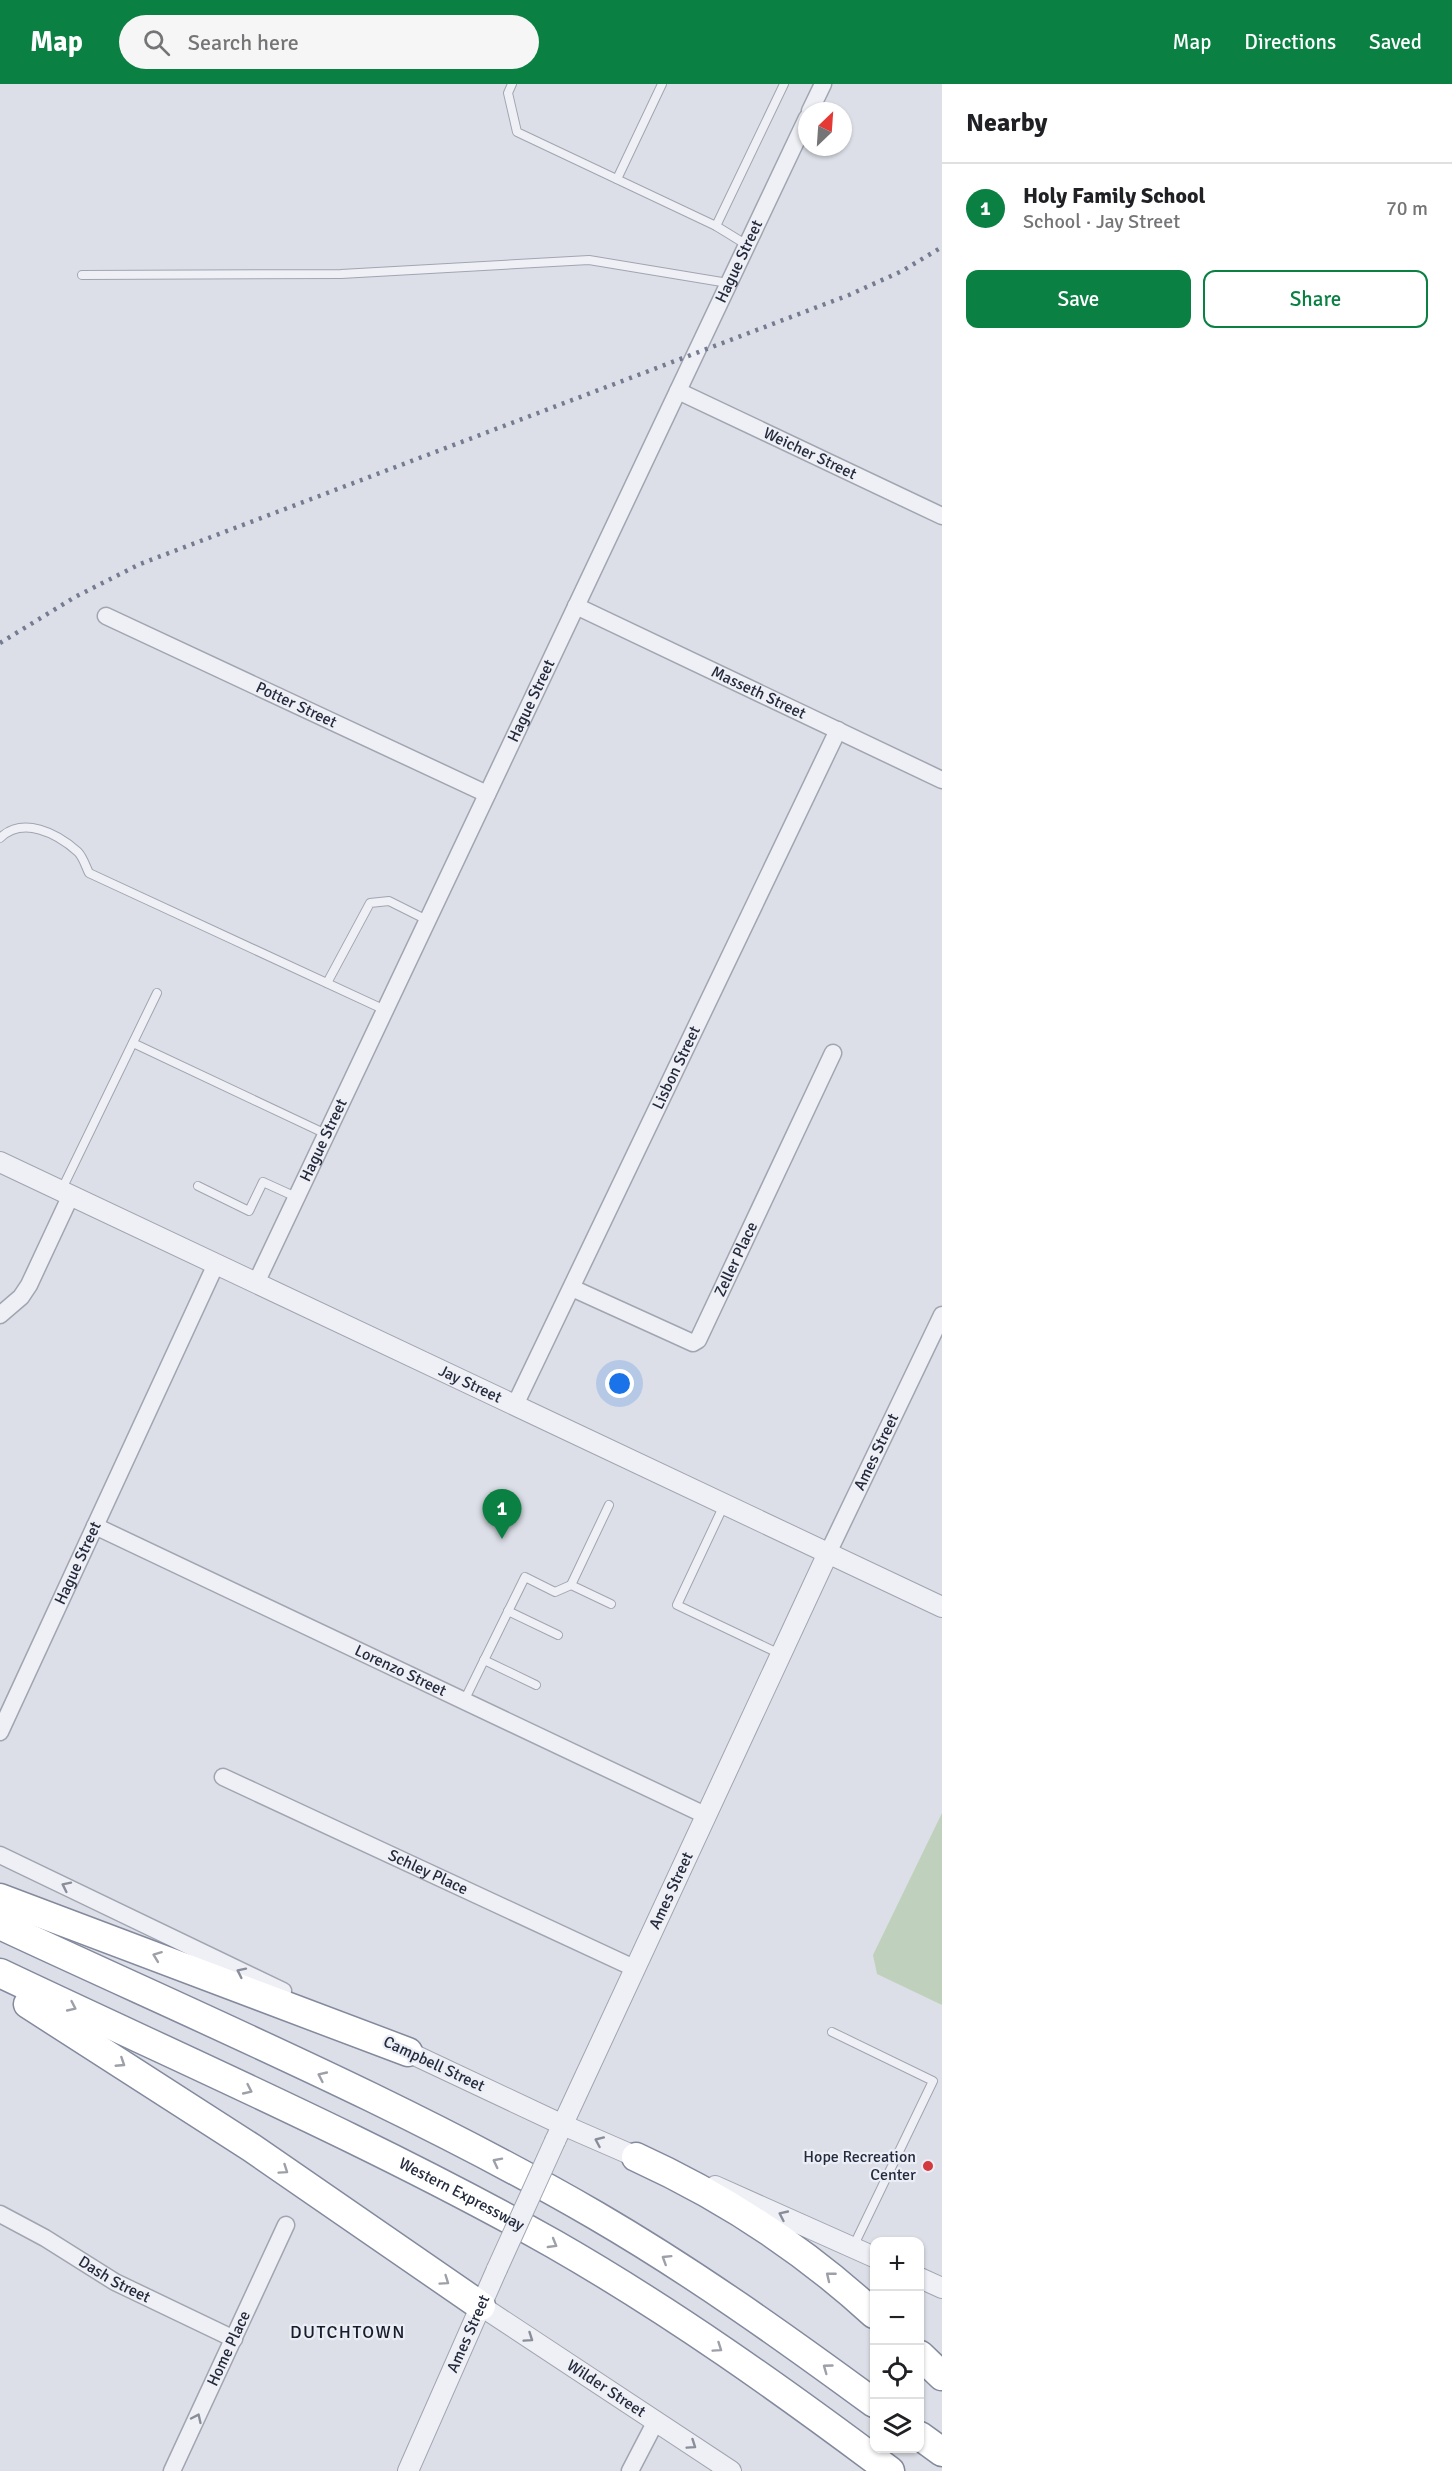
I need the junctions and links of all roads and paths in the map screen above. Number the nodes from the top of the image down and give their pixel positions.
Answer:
1 (512, 84) edge
2 (662, 84) edge
3 (784, 84) edge
4 (823, 84) edge
5 (814, 102) edge
6 (798, 137) edge
7 (617, 178) junction
8 (716, 226) junction
9 (747, 246) junction
10 (82, 276) dead end
11 (728, 283) junction
12 (678, 391) junction
13 (942, 516) edge
14 (576, 606) junction
15 (106, 616) dead end
16 (838, 730) junction
17 (942, 780) edge
18 (487, 795) junction
19 (0, 838) edge
20 (427, 920) junction
21 (327, 983) junction
22 (157, 993) dead end
23 (385, 1010) junction
24 (133, 1043) junction
25 (833, 1053) dead end
26 (326, 1134) junction
27 (0, 1162) edge
28 (198, 1186) dead end
29 (66, 1193) junction
30 (296, 1197) junction
31 (216, 1264) junction
32 (256, 1283) junction
33 (572, 1287) junction
34 (0, 1315) edge
35 (942, 1315) edge
36 (515, 1406) junction
37 (609, 1504) dead end
38 (724, 1504) junction
39 (95, 1526) junction
40 (828, 1553) junction
41 (571, 1585) junction
42 (611, 1604) dead end
43 (942, 1607) edge
44 (508, 1611) junction
45 (558, 1635) dead end
46 (780, 1655) junction
47 (484, 1660) junction
48 (536, 1685) dead end
49 (464, 1701) junction
50 (0, 1732) edge
51 (223, 1777) dead end
52 (705, 1815) junction
53 (0, 1855) edge
54 (0, 1898) edge
55 (0, 1925) edge
56 (634, 1968) junction
57 (0, 1973) edge
58 (0, 1988) edge
59 (832, 2032) dead end
60 (408, 2052) junction
61 (559, 2133) junction
62 (636, 2157) junction
63 (0, 2214) edge
64 (286, 2225) dead end
65 (853, 2247) junction
66 (870, 2255) edge
67 (924, 2280) edge
68 (942, 2288) edge
69 (481, 2306) junction
70 (870, 2311) edge
71 (234, 2339) junction
72 (924, 2359) edge
73 (942, 2376) edge
74 (870, 2400) edge
75 (656, 2421) junction
76 (924, 2439) edge
77 (942, 2452) edge
78 (172, 2471) edge
79 (408, 2471) edge
80 (630, 2471) edge
81 (731, 2471) edge
82 (890, 2471) edge

1 - 7 lane
2 - 7 lane
3 - 8 lane
4 - 5 street
6 - 9 street, Hague Street
7 - 8 lane
8 - 9 lane
9 - 11 street, Hague Street
10 - 11 lane
11 - 12 street, Hague Street
12 - 13 street, Weicher Street
12 - 14 street, Hague Street
14 - 16 street, Masseth Street
14 - 18 street, Hague Street
15 - 18 street, Potter Street
16 - 17 street, Masseth Street
16 - 33 street, Lisbon Street
18 - 20 street, Hague Street
19 - 21 lane
20 - 21 lane
20 - 23 street, Hague Street
21 - 23 lane
22 - 24 lane
23 - 26 street, Hague Street
24 - 26 lane
24 - 29 lane
25 - 33 street, Zeller Place
26 - 30 street, Hague Street
27 - 29 street, Jay Street
28 - 30 lane
29 - 31 street, Jay Street
29 - 34 street
30 - 32 street, Hague Street
31 - 32 street, Jay Street
31 - 39 street, Hague Street
32 - 36 street, Jay Street
33 - 36 street, Lisbon Street
35 - 40 street, Ames Street
36 - 38 street, Jay Street
37 - 41 lane
38 - 40 street, Jay Street
38 - 46 lane
39 - 49 street, Lorenzo Street
39 - 50 street, Hague Street
40 - 43 street, Jay Street
40 - 46 street, Ames Street
41 - 42 lane
41 - 44 lane
44 - 45 lane
44 - 47 lane
46 - 52 street, Ames Street
47 - 48 lane
47 - 49 lane
49 - 52 street, Lorenzo Street
51 - 56 street, Schley Place
52 - 56 street, Ames Street
60 -> 53 street, Campbell Street
60 -> 54 highway
74 -> 55 highway
56 - 61 street, Ames Street
57 -> 82 highway, Western Expressway
58 -> 69 highway
59 - 65 lane
60 - 61 street, Campbell Street
62 -> 61 street, Campbell Street
61 - 69 street, Ames Street, bridge
65 -> 62 street, Campbell Street
70 -> 62 highway
63 - 71 street, Dash Street
64 - 71 street, Home Place
65 - 66 street, Campbell Street
67 - 68 street
69 -> 75 street, Wilder Street
69 - 79 street, Ames Street
78 -> 71 street, Home Place
72 - 73 highway
75 - 80 street
75 -> 81 street, Wilder Street
76 - 77 highway

